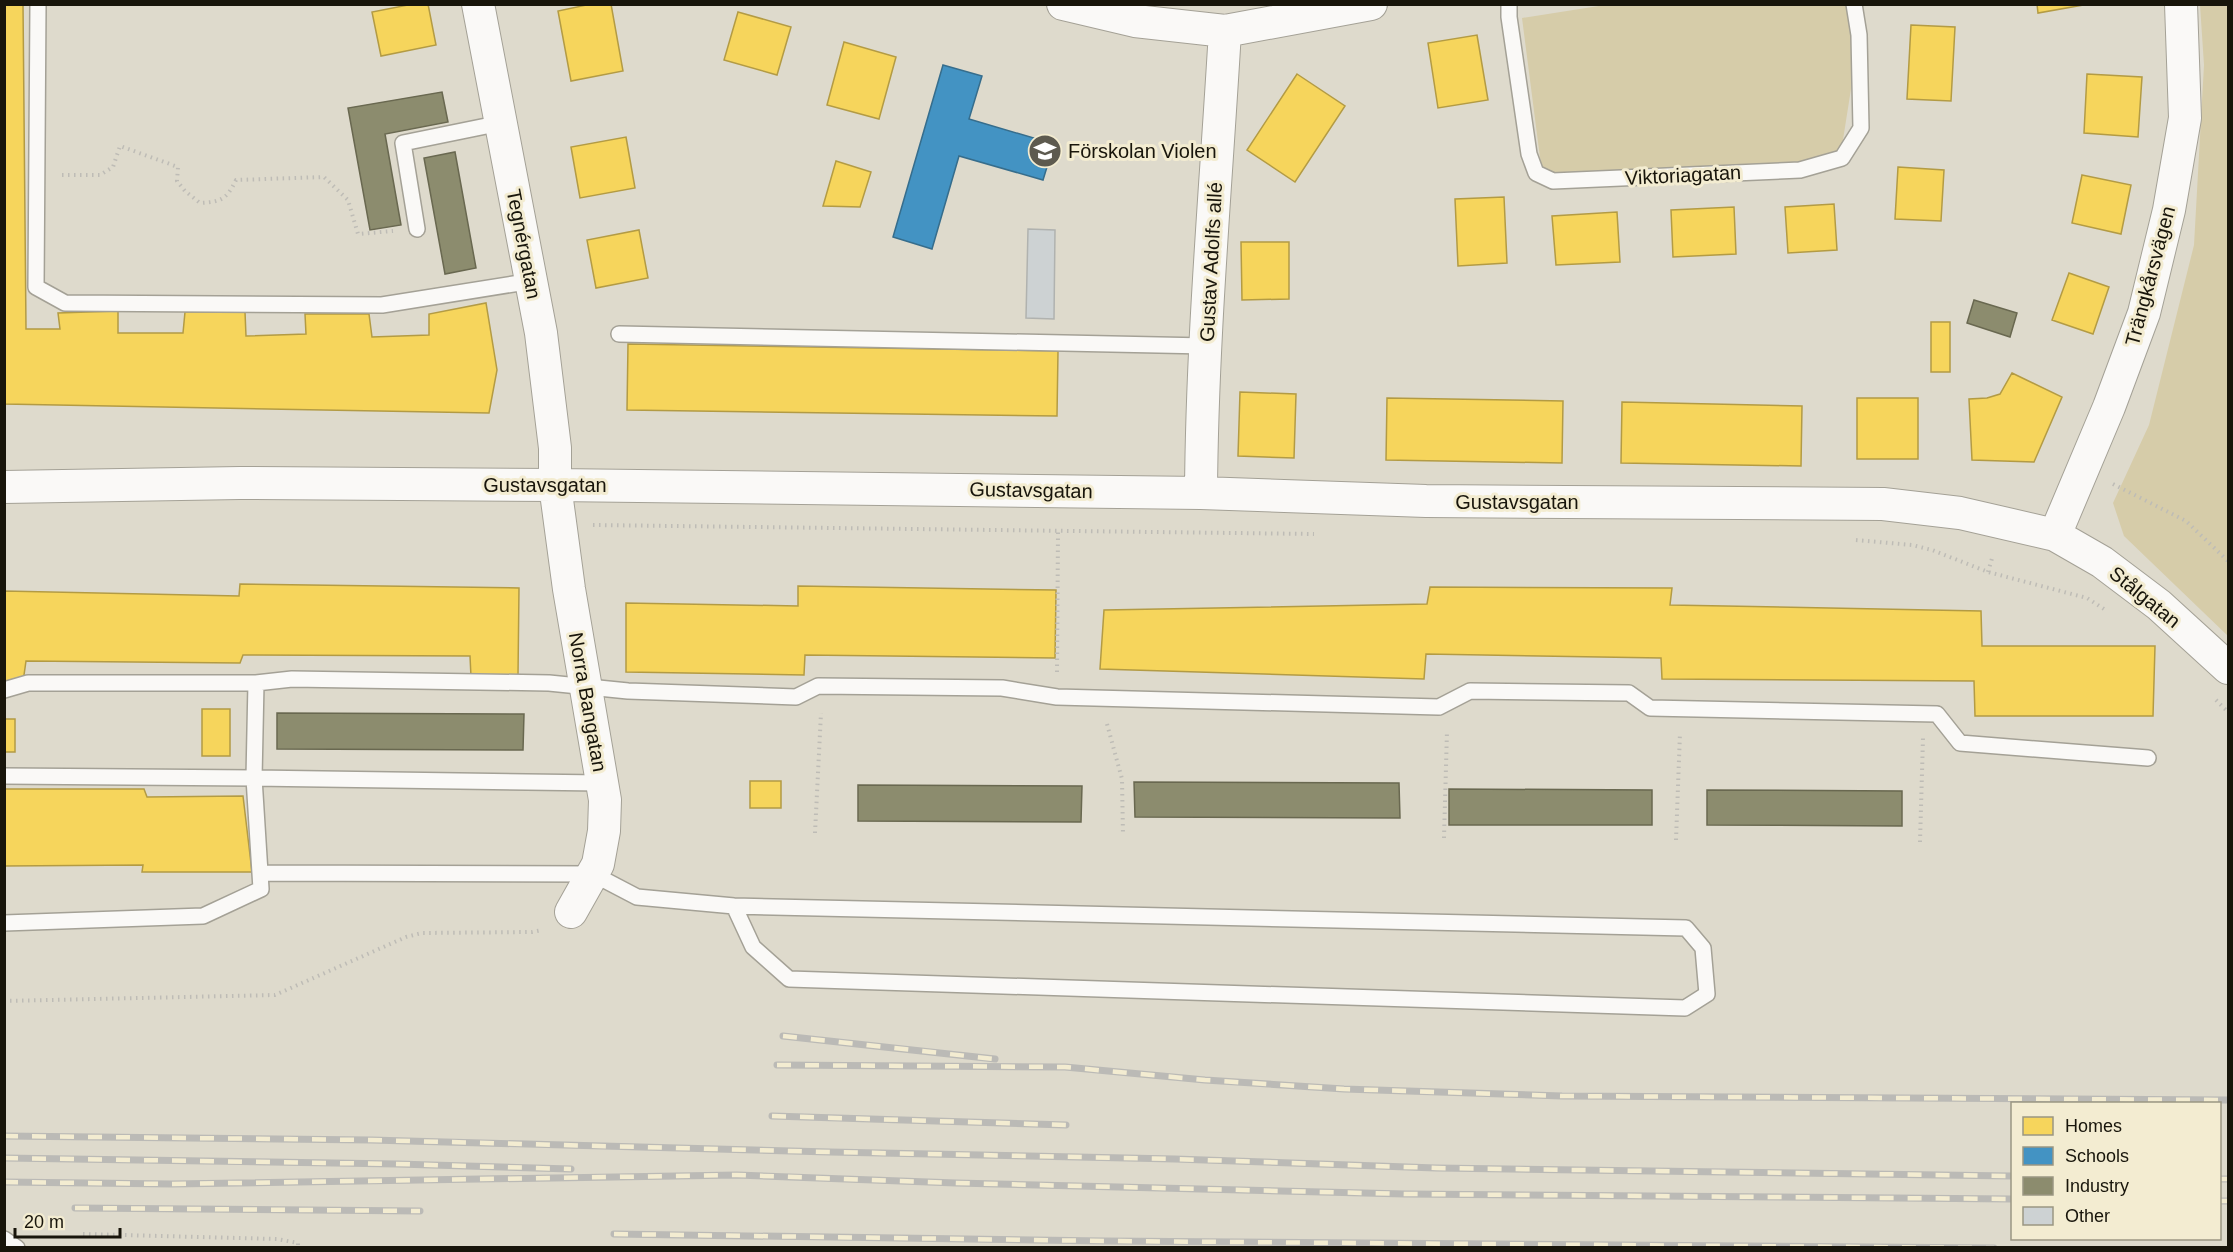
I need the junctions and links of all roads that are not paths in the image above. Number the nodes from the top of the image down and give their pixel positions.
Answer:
1 (38, 4) edge
2 (478, 4) edge
3 (1063, 4) edge
4 (1371, 4) edge
5 (1509, 4) edge
6 (1854, 4) edge
7 (2181, 4) edge
8 (1189, 16) edge
9 (1225, 31) junction
10 (501, 123) junction
11 (417, 229) road end
12 (532, 281) junction
13 (619, 334) dead end
14 (1206, 346) junction
15 (555, 485) junction
16 (4, 487) edge
17 (1201, 493) junction
18 (2055, 535) junction
19 (2229, 668) edge
20 (256, 683) junction
21 (584, 688) junction
22 (4, 690) edge
23 (2148, 758) dead end
24 (4, 776) edge
25 (255, 778) junction
26 (602, 783) junction
27 (260, 873) junction
28 (593, 874) junction
29 (734, 906) junction
30 (570, 912) road end
31 (4, 923) edge
32 (4, 1239) edge
33 (17, 1248) edge

1 - 12 lane
2 - 10 street, Tegnérgatan
3 - 8 street
4 - 9 street
5 - 6 lane, Viktoriagatan
7 - 18 street, Trängkårsvägen
8 - 9 street
9 - 14 street, Gustav Adolfs allé
10 - 11 lane
10 - 12 street, Tegnérgatan
12 - 15 street, Tegnérgatan
13 - 14 lane
14 - 17 street, Gustav Adolfs allé
15 - 16 street, Gustavsgatan
15 - 17 street, Gustavsgatan
15 - 21 street, Norra Bangatan
17 - 18 street, Gustavsgatan
18 - 19 street, Stålgatan
20 - 21 lane
20 - 22 lane
20 - 25 lane
21 - 23 lane
21 - 26 street, Norra Bangatan
24 - 25 lane
25 - 26 lane
25 - 27 lane
26 - 28 street, Norra Bangatan
27 - 28 lane
27 - 31 lane
28 - 29 lane
28 - 30 street, Norra Bangatan
29 - 29 lane
32 - 33 lane

